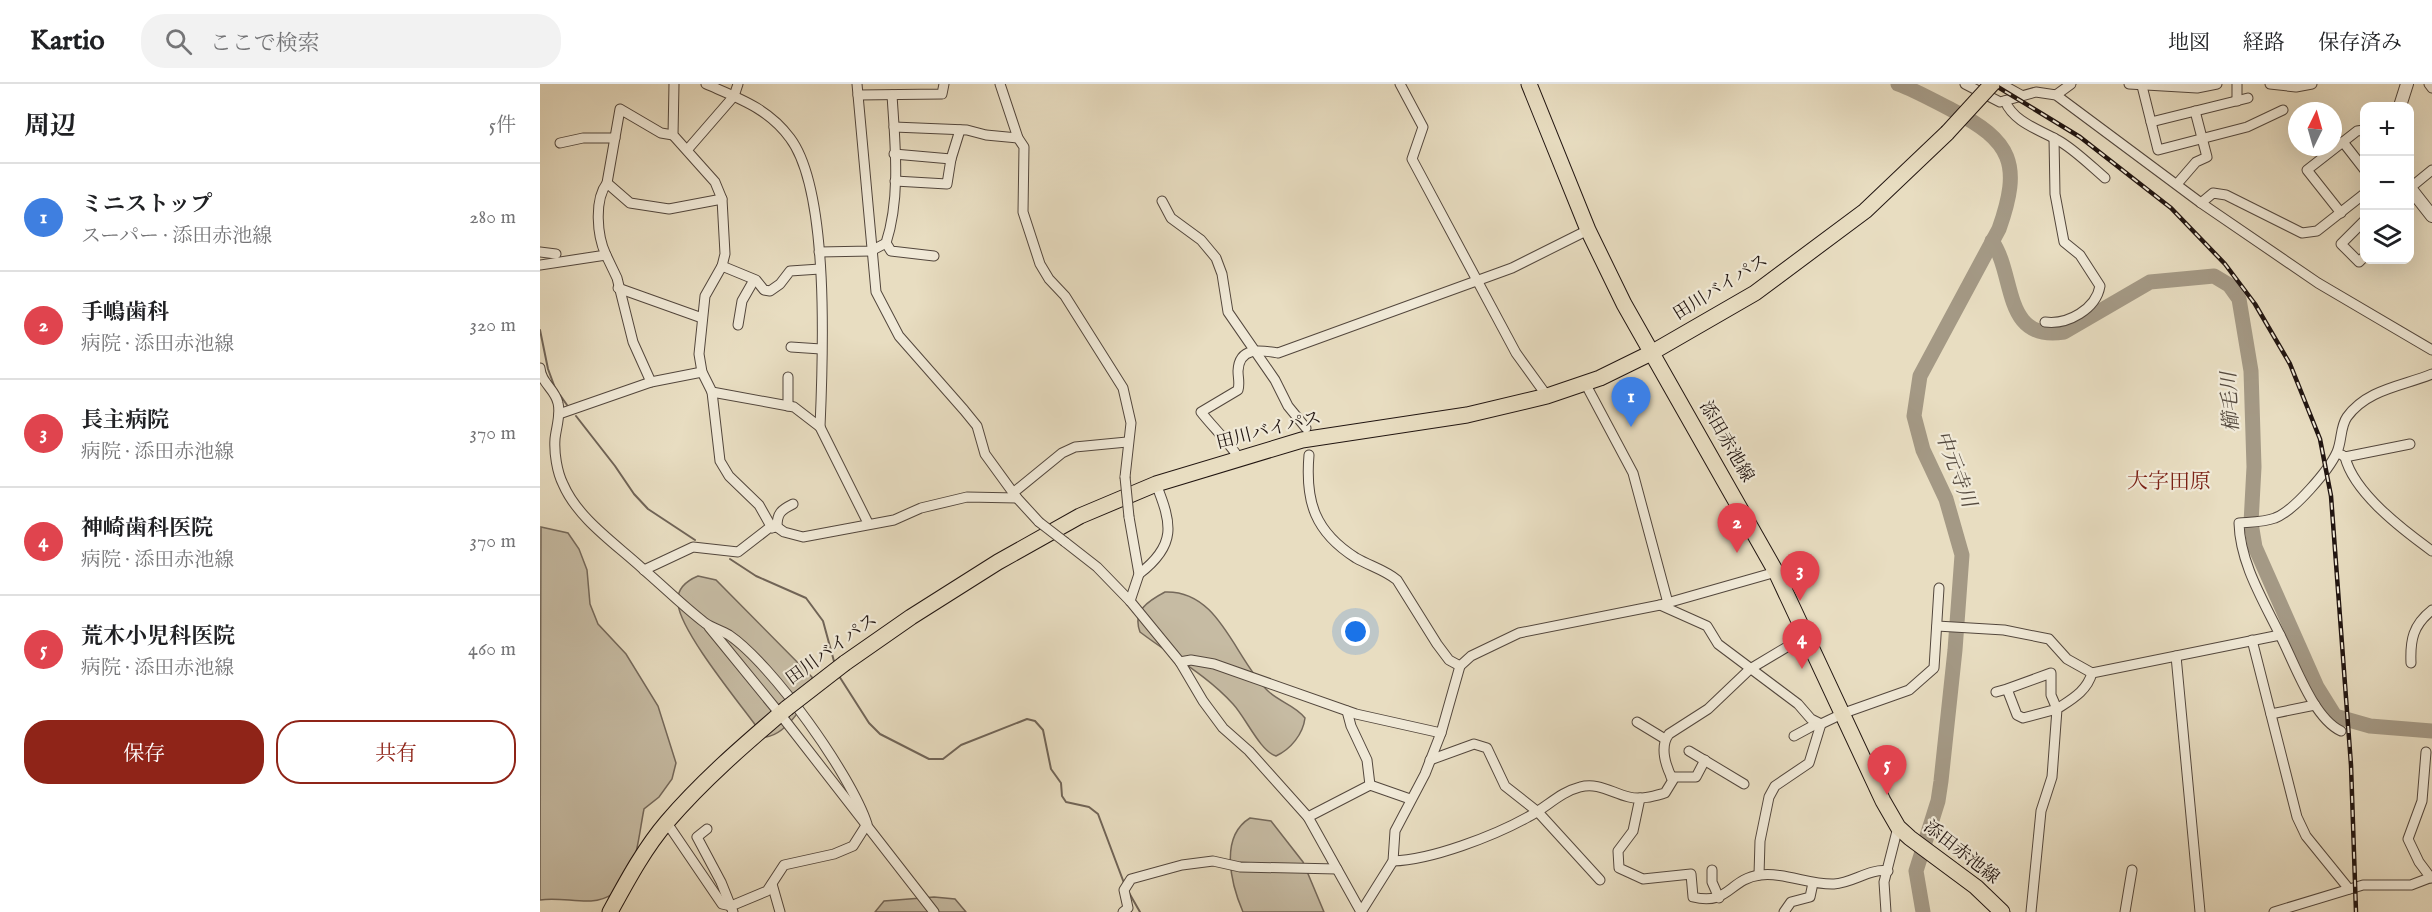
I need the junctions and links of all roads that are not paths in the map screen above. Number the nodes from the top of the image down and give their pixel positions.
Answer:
1 (674, 84) edge
2 (706, 84) edge
3 (738, 84) edge
4 (857, 84) edge
5 (944, 84) edge
6 (1000, 84) edge
7 (1400, 84) edge
8 (1529, 84) edge
9 (1965, 84) edge
10 (1992, 84) edge
11 (2001, 84) edge
12 (2129, 84) edge
13 (2217, 84) edge
14 (2237, 84) edge
15 (2270, 84) edge
16 (2312, 84) edge
17 (2407, 84) edge
18 (2429, 84) edge
19 (2068, 85) edge
20 (2142, 86) junction
21 (2432, 88) edge
22 (2021, 94) junction
23 (858, 95) junction
24 (892, 95) junction
25 (2056, 95) junction
26 (734, 96) junction
27 (2248, 98) dead end
28 (2005, 101) junction
29 (2237, 101) junction
30 (2401, 102) edge
31 (2283, 110) dead end
32 (2195, 111) junction
33 (2151, 122) junction
34 (894, 127) junction
35 (960, 130) junction
36 (2360, 131) edge
37 (673, 135) junction
38 (615, 138) junction
39 (1018, 138) junction
40 (2054, 138) junction
41 (2203, 140) junction
42 (2343, 142) junction
43 (560, 143) dead end
44 (688, 149) junction
45 (2158, 150) junction
46 (894, 154) junction
47 (951, 159) junction
48 (2360, 164) edge
49 (2432, 170) edge
50 (2159, 171) junction
51 (2105, 178) dead end
52 (895, 180) junction
53 (607, 183) junction
54 (2177, 184) junction
55 (2414, 185) edge
56 (2414, 193) edge
57 (2360, 197) edge
58 (722, 199) junction
59 (1162, 201) dead end
60 (2201, 202) junction
61 (2341, 213) junction
62 (2432, 216) edge
63 (2360, 225) edge
64 (1588, 230) junction
65 (886, 243) junction
66 (871, 251) junction
67 (540, 252) edge
68 (819, 252) junction
69 (556, 254) dead end
70 (606, 255) junction
71 (934, 256) dead end
72 (2360, 261) edge
73 (540, 265) edge
74 (722, 266) junction
75 (820, 269) junction
76 (753, 280) junction
77 (1476, 280) junction
78 (618, 288) junction
79 (702, 318) junction
80 (2045, 322) dead end
81 (738, 326) dead end
82 (791, 347) dead end
83 (821, 349) junction
84 (1255, 349) junction
85 (2432, 350) edge
86 (1651, 353) junction
87 (702, 372) junction
88 (540, 374) edge
89 (2432, 374) edge
90 (788, 377) dead end
91 (651, 382) junction
92 (1585, 383) junction
93 (712, 392) junction
94 (1547, 396) junction
95 (788, 406) junction
96 (559, 414) junction
97 (820, 427) junction
98 (1306, 428) dead end
99 (1127, 442) junction
100 (2410, 444) dead end
101 (2341, 454) junction
102 (1309, 455) dead end
103 (1239, 459) junction
104 (1156, 484) junction
105 (1015, 495) junction
106 (793, 504) dead end
107 (868, 523) junction
108 (774, 527) junction
109 (2432, 551) edge
110 (644, 570) junction
111 (1776, 573) junction
112 (1138, 574) junction
113 (1939, 588) dead end
114 (1130, 601) junction
115 (1664, 604) junction
116 (2432, 610) edge
117 (707, 625) junction
118 (1937, 626) junction
119 (1807, 635) junction
120 (2280, 635) junction
121 (2252, 640) junction
122 (2176, 656) junction
123 (1180, 662) junction
124 (2411, 663) dead end
125 (1460, 666) junction
126 (1750, 669) junction
127 (2092, 673) junction
128 (2007, 689) junction
129 (1996, 692) dead end
130 (2315, 705) junction
131 (2057, 709) junction
132 (784, 711) junction
133 (1347, 711) junction
134 (1844, 713) junction
135 (2271, 714) junction
136 (1637, 722) dead end
137 (1819, 724) junction
138 (2340, 731) dead end
139 (1441, 733) junction
140 (1794, 736) dead end
141 (1665, 740) junction
142 (1689, 751) dead end
143 (2426, 752) dead end
144 (1430, 760) junction
145 (1705, 760) junction
146 (1671, 777) junction
147 (1744, 784) dead end
148 (1370, 785) junction
149 (1410, 798) junction
150 (1640, 798) junction
151 (1538, 812) junction
152 (1308, 817) junction
153 (666, 823) junction
154 (867, 824) junction
155 (1898, 827) junction
156 (707, 830) dead end
157 (1393, 861) junction
158 (1337, 869) junction
159 (1712, 870) dead end
160 (2132, 870) dead end
161 (1888, 871) junction
162 (1760, 875) junction
163 (2431, 877) edge
164 (1600, 880) dead end
165 (1813, 883) junction
166 (772, 884) junction
167 (2349, 889) junction
168 (1719, 898) junction
169 (2304, 908) edge
170 (732, 909) edge
171 (610, 912) edge
172 (780, 912) edge
173 (934, 912) edge
174 (1123, 912) edge
175 (1361, 912) edge
176 (1784, 912) edge
177 (1886, 912) edge
178 (2002, 912) edge
179 (2031, 912) edge
180 (2125, 912) edge
181 (2200, 912) edge
182 (2274, 912) edge

1 - 37 street
2 - 26 street
3 - 26 street
4 - 23 street
5 - 24 street
6 - 39 street
7 - 77 street
8 - 64 main road, 添田赤池線
9 - 28 street
10 - 86 main road, 田川バイパス, bridge
11 - 22 street
12 - 20 street
13 - 20 street
14 - 29 street
15 - 16 street
17 - 30 street
18 - 21 street
19 - 25 street
20 - 33 street
22 - 25 street
22 - 28 street
23 - 24 street
23 - 66 street
24 - 34 street
25 - 50 street
26 - 44 street
26 - 68 street
27 - 29 street
28 - 40 street
29 - 32 street
31 - 41 street
32 - 33 street
32 - 41 street
33 - 45 street
34 - 35 street
34 - 46 street
35 - 39 street
35 - 47 street
36 - 42 street
37 - 38 street
37 - 44 street
38 - 43 street
38 - 53 street
39 - 99 street
40 - 51 street
40 - 80 street
41 - 45 street
41 - 54 street
42 - 48 street
42 - 61 street
44 - 58 street
45 - 50 street
46 - 47 street
46 - 52 street
47 - 52 street
49 - 55 street
50 - 54 street
52 - 65 street
53 - 58 street
53 - 70 street
54 - 60 street
56 - 62 street
57 - 61 street
58 - 74 street
59 - 84 street
60 - 61 street
60 - 85 street
63 - 72 street
64 - 77 street
64 - 86 main road, 添田赤池線
65 - 66 street
65 - 71 street
66 - 68 street
66 - 105 street
67 - 69 street
68 - 75 street
70 - 73 street
70 - 78 street
74 - 76 street
74 - 79 street
75 - 76 street
75 - 83 street
76 - 81 street
77 - 84 street
77 - 94 street
78 - 79 street
78 - 91 street
79 - 87 street
82 - 83 street
83 - 97 street
84 - 98 street
84 - 103 street
86 - 92 main road, 田川バイパス
86 - 111 main road, 添田赤池線
87 - 91 street
87 - 93 street
88 - 96 street
89 - 101 street
90 - 95 street
91 - 96 street
92 - 94 main road, 田川バイパス
92 - 115 street
93 - 95 street
93 - 108 street
94 - 103 main road, 田川バイパス
95 - 97 street
96 - 110 street
97 - 107 street
99 - 105 street
99 - 112 street, bridge
100 - 101 street
101 - 109 street
101 - 120 street
102 - 125 street
103 - 104 main road, 田川バイパス
104 - 112 street
104 - 132 main road, 田川バイパス, bridge
105 - 107 street
105 - 114 street, bridge
106 - 108 street
107 - 108 street
108 - 110 street
110 - 117 street
111 - 115 street
111 - 119 main road, 添田赤池線
112 - 114 street
113 - 118 street
114 - 123 street
115 - 125 street
115 - 126 street
116 - 124 street
117 - 132 street
117 - 154 street
118 - 127 street
118 - 134 street
119 - 126 street
119 - 134 main road, 添田赤池線
120 - 121 street
120 - 130 street
121 - 122 street
121 - 135 street
122 - 127 street
122 - 181 street
123 - 133 street
123 - 152 street
125 - 139 street
126 - 137 street
126 - 141 street
127 - 131 street
128 - 129 street
128 - 131 street
128 - 131 street
130 - 135 street
130 - 138 street
131 - 179 street
132 - 153 main road, 田川バイパス
132 - 154 street
133 - 139 street
133 - 148 street
134 - 137 street
134 - 155 main road, 添田赤池線
135 - 167 street
136 - 141 street
137 - 140 street
137 - 162 street
139 - 144 street
141 - 146 street
142 - 145 street
143 - 163 street
144 - 149 street
144 - 151 street
145 - 146 street
145 - 147 street
146 - 150 street
148 - 149 street
148 - 152 street
149 - 157 street
150 - 151 street
150 - 168 street
151 - 157 street
151 - 164 street
152 - 158 street
153 - 170 street
153 - 171 main road, 田川バイパス
154 - 166 street
154 - 173 street
155 - 161 street
155 - 178 main road, 添田赤池線
156 - 170 street
157 - 175 street
158 - 174 street
158 - 175 street
159 - 168 street
160 - 180 street
161 - 165 street
161 - 177 street
162 - 165 street
162 - 168 street
163 - 167 street
165 - 176 street
166 - 170 street
166 - 172 street
167 - 169 street
169 - 182 street

